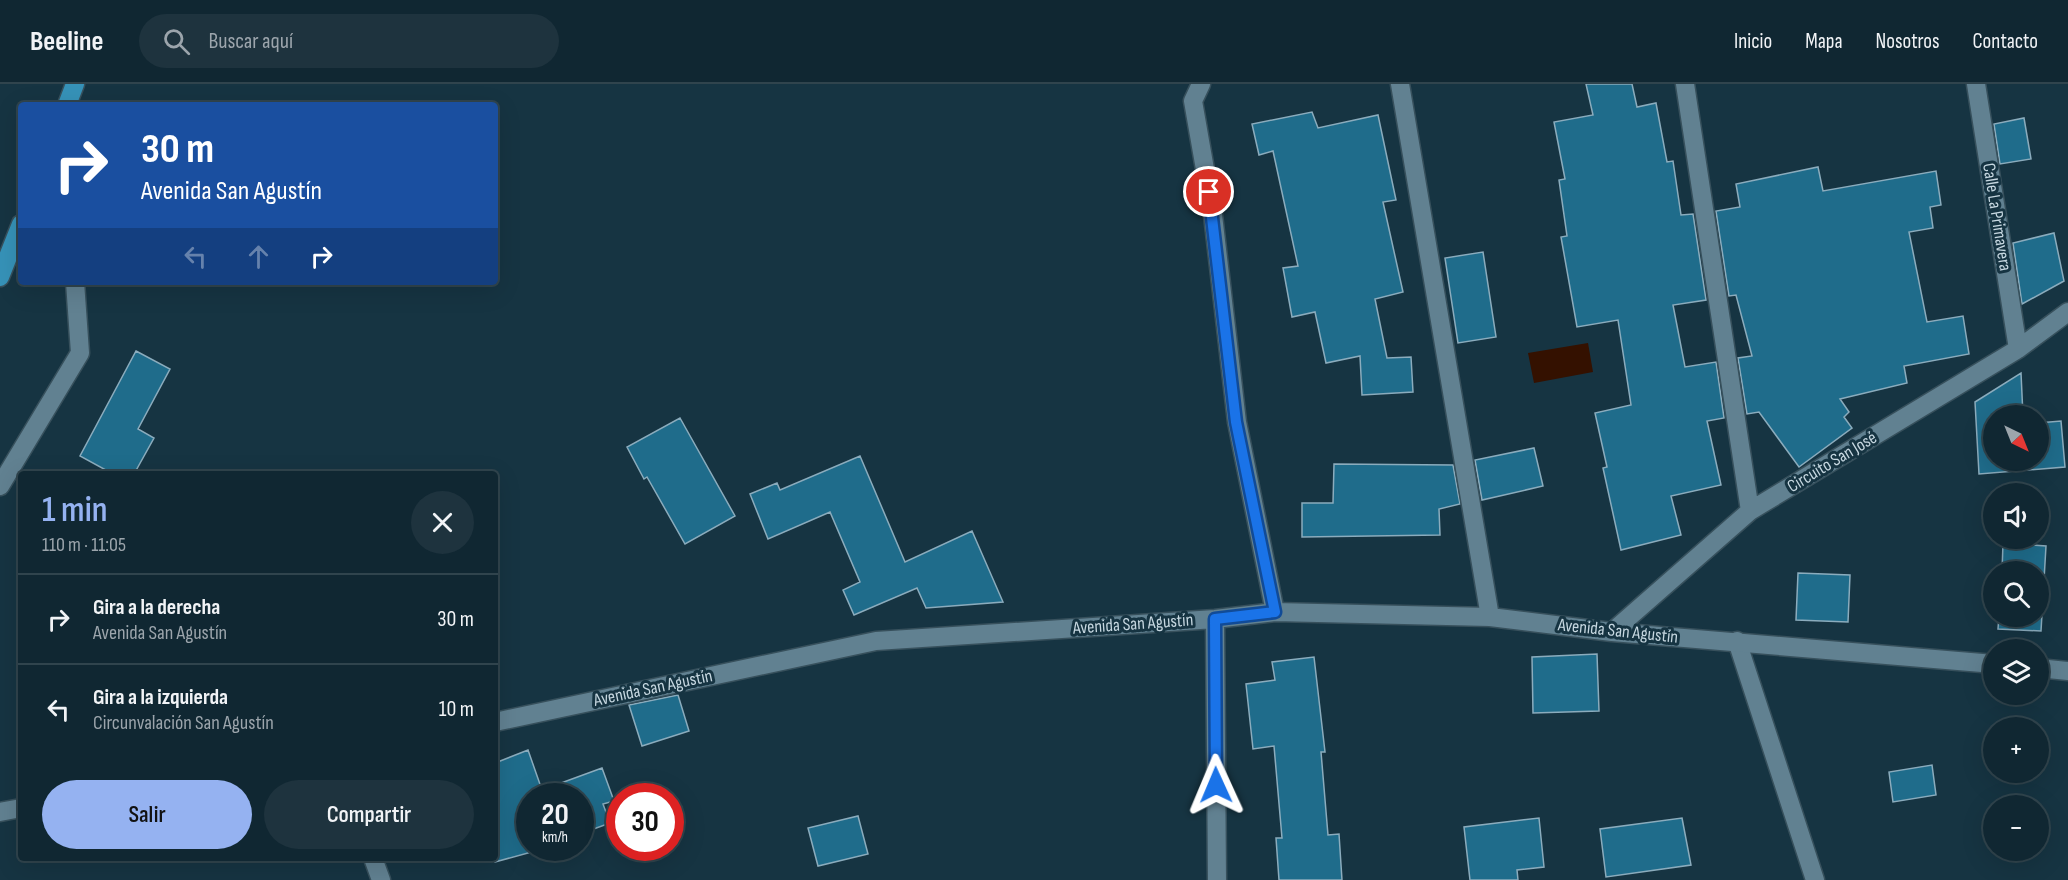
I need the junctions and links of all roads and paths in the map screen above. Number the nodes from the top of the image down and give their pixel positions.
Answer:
1 (75, 84) edge
2 (1201, 84) edge
3 (1400, 84) edge
4 (1685, 84) edge
5 (1976, 84) edge
6 (68, 102) edge
7 (18, 232) edge
8 (0, 277) edge
9 (75, 285) edge
10 (2068, 312) edge
11 (2018, 349) junction
12 (0, 486) edge
13 (1750, 511) junction
14 (1275, 612) junction
15 (1490, 617) junction
16 (1215, 619) junction
17 (1611, 632) junction
18 (1737, 641) junction
19 (1983, 663) edge
20 (2049, 669) edge
21 (2068, 671) edge
22 (498, 721) edge
23 (18, 809) edge
24 (0, 812) edge
25 (374, 861) edge
26 (381, 880) edge
27 (1217, 880) edge
28 (1815, 880) edge

1 - 6 highway
2 - 14 street
3 - 15 street
4 - 13 street
5 - 11 street, Calle La Primavera
7 - 8 highway
9 - 12 street
10 - 11 street, Circuito San José
11 - 13 street, Circuito San José
13 - 17 street, Circuito San José
14 - 15 street, Avenida San Agustín
14 - 16 street, Avenida San Agustín
15 - 17 street, Avenida San Agustín
16 - 22 street, Avenida San Agustín
16 - 27 street
17 - 18 street, Avenida San Agustín
18 - 19 street, Avenida San Agustín
18 - 28 street
20 - 21 street
23 - 24 street
25 - 26 street

